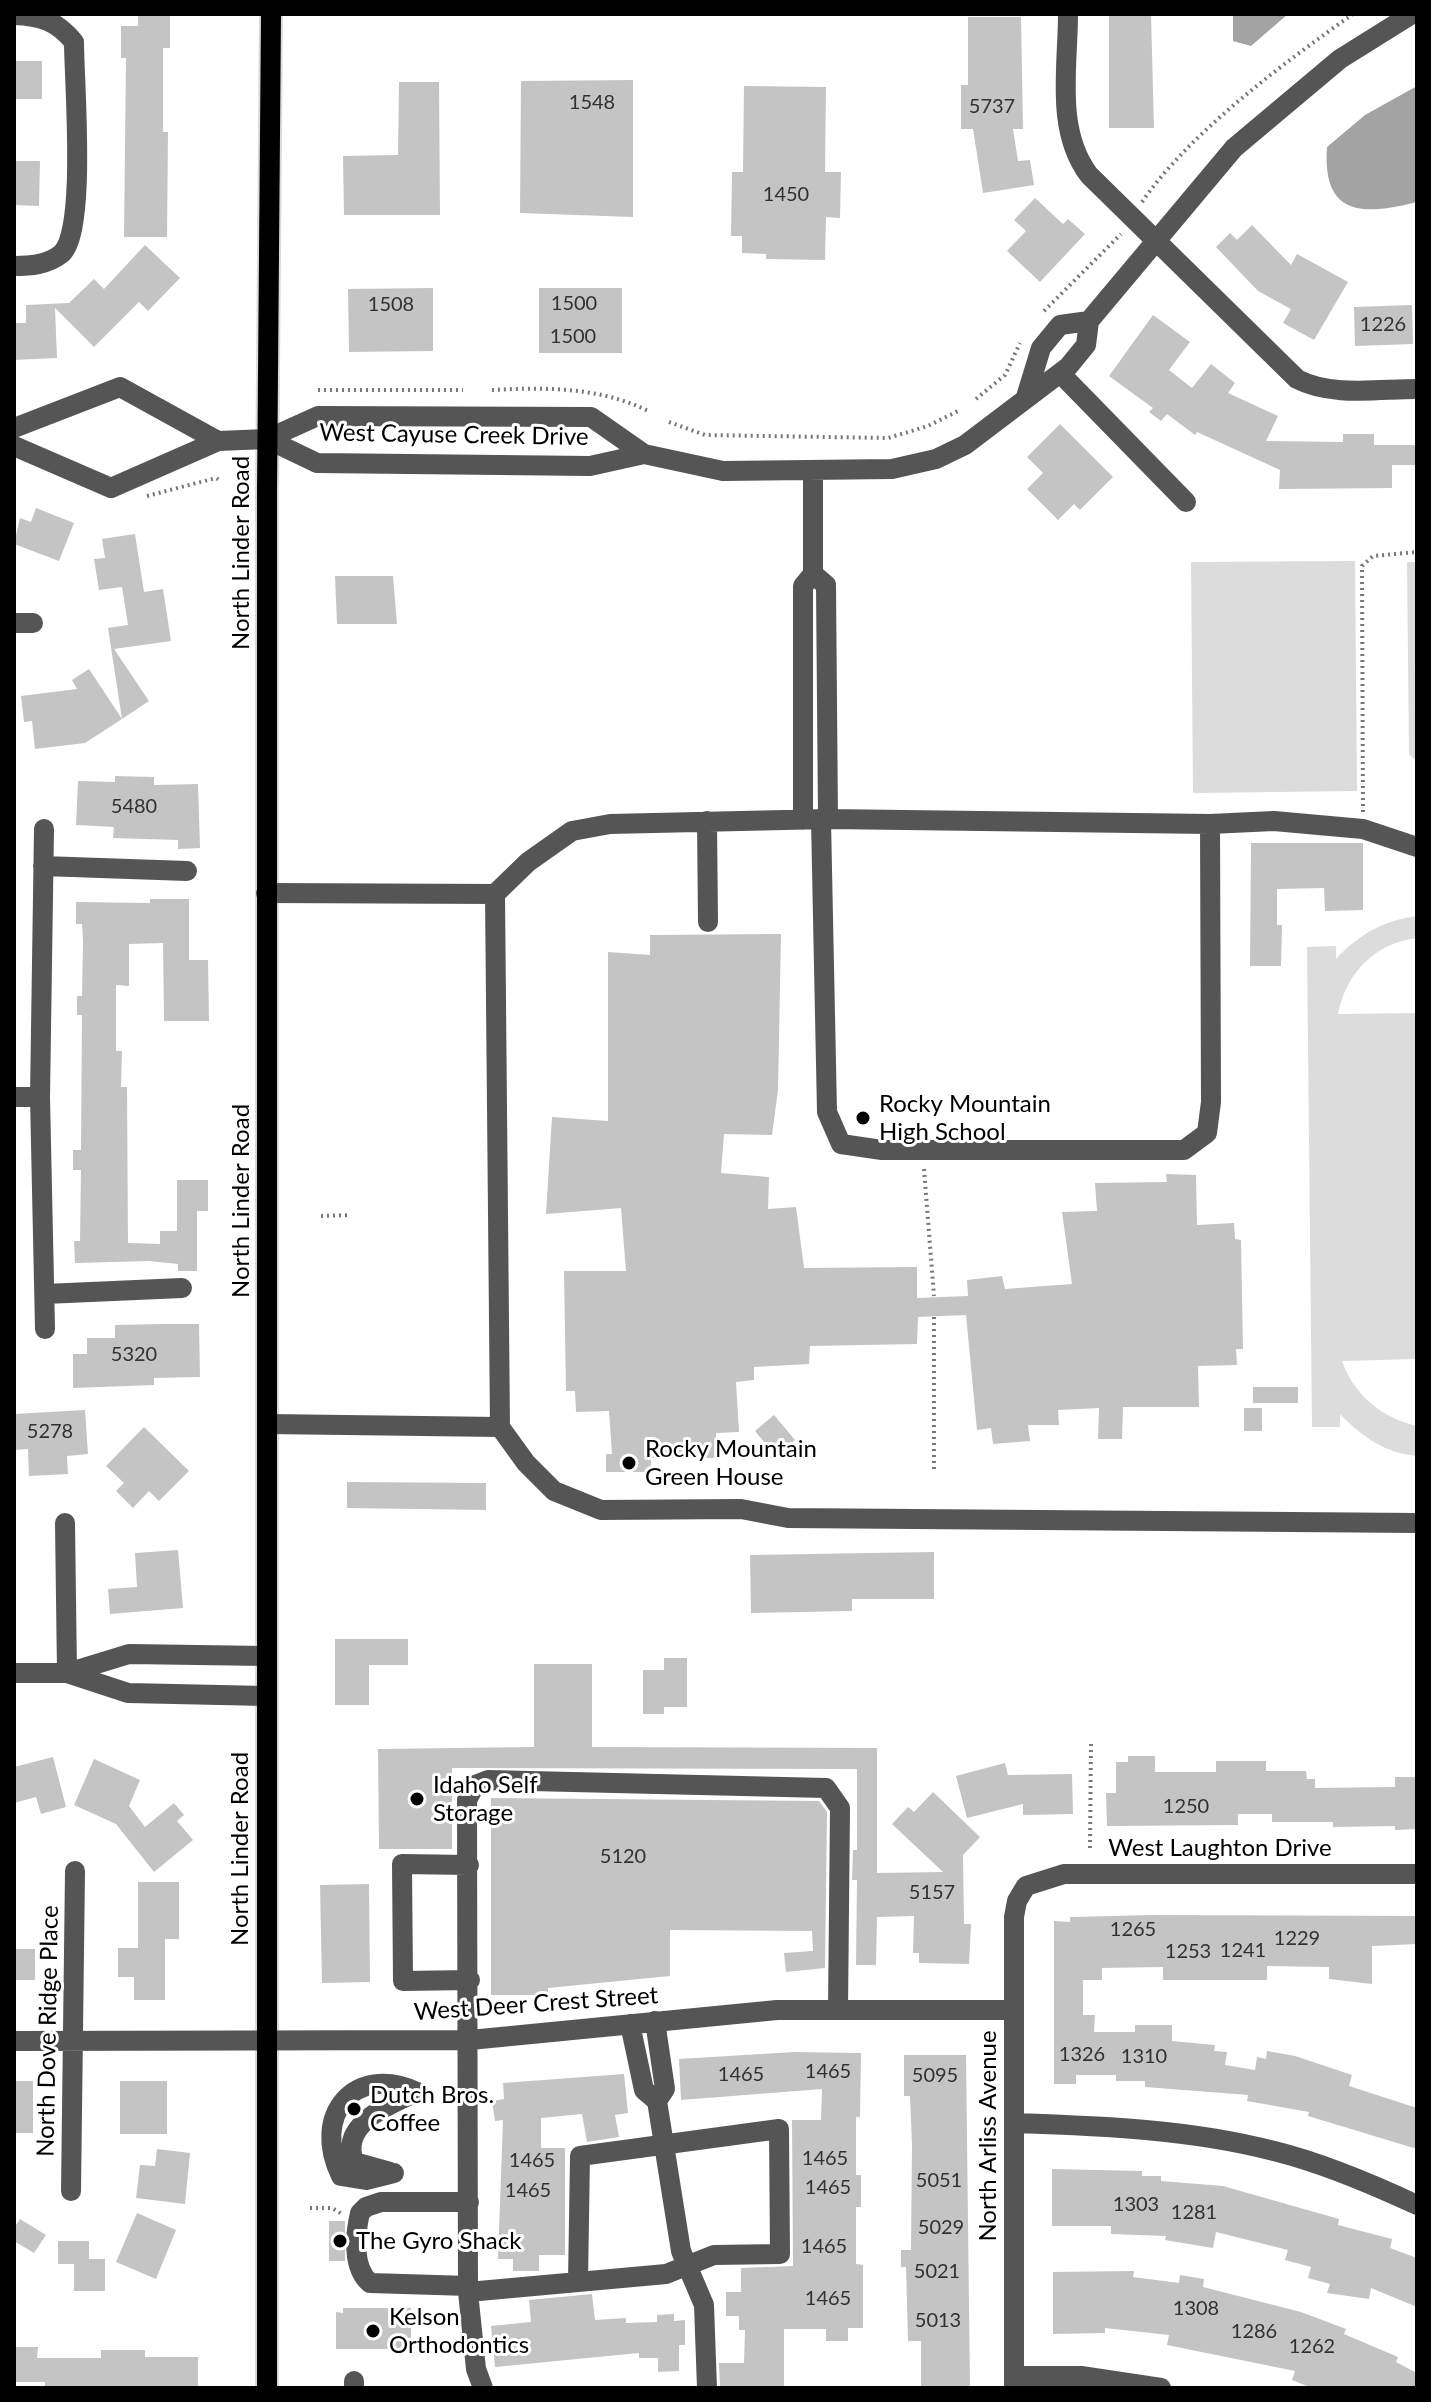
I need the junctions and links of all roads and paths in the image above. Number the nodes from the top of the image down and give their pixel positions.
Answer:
1 (271, 14) edge
2 (1068, 14) edge
3 (1353, 14) edge
4 (1412, 14) edge
5 (14, 15) edge
6 (1147, 196) dead end
7 (1121, 234) dead end
8 (1155, 240) junction
9 (14, 266) edge
10 (1053, 301) dead end
11 (1089, 321) junction
12 (1015, 356) dead end
13 (1060, 373) junction
14 (1417, 389) edge
15 (318, 390) dead end
16 (463, 390) dead end
17 (492, 390) dead end
18 (1026, 397) junction
19 (976, 399) dead end
20 (958, 411) dead end
21 (650, 412) dead end
22 (939, 421) junction
23 (669, 422) dead end
24 (14, 428) edge
25 (943, 429) dead end
26 (267, 439) junction
27 (218, 441) junction
28 (14, 446) edge
29 (644, 454) junction
30 (813, 473) junction
31 (1186, 502) dead end
32 (1417, 552) edge
33 (817, 819) junction
34 (707, 821) junction
35 (1210, 824) junction
36 (44, 829) dead end
37 (1363, 829) junction
38 (1417, 847) edge
39 (43, 866) junction
40 (187, 871) dead end
41 (266, 893) junction
42 (495, 894) junction
43 (708, 922) dead end
44 (14, 1097) edge
45 (40, 1097) junction
46 (922, 1150) junction
47 (351, 1215) dead end
48 (321, 1216) dead end
49 (182, 1288) dead end
50 (45, 1294) junction
51 (934, 1296) dead end
52 (934, 1317) dead end
53 (45, 1329) dead end
54 (267, 1424) junction
55 (500, 1427) junction
56 (934, 1471) dead end
57 (65, 1523) dead end
58 (1417, 1523) edge
59 (266, 1656) junction
60 (14, 1673) edge
61 (67, 1673) junction
62 (266, 1696) junction
63 (1091, 1742) dead end
64 (1090, 1848) dead end
65 (469, 1865) junction
66 (75, 1871) dead end
67 (1417, 1874) edge
68 (1026, 1886) joint
69 (470, 1980) junction
70 (838, 2010) junction
71 (1014, 2010) junction
72 (655, 2021) junction
73 (630, 2024) junction
74 (267, 2040) junction
75 (470, 2040) junction
76 (14, 2041) edge
77 (75, 2041) junction
78 (417, 2092) joint
79 (657, 2101) junction
80 (1014, 2123) junction
81 (663, 2145) junction
82 (71, 2191) dead end
83 (469, 2202) junction
84 (1417, 2205) edge
85 (310, 2208) dead end
86 (350, 2218) dead end
87 (686, 2264) junction
88 (578, 2282) junction
89 (468, 2289) junction
90 (1014, 2382) edge
91 (267, 2388) edge
92 (483, 2388) edge
93 (707, 2388) edge
94 (1161, 2388) edge

1 - 26 main road, North Linder Road
2 - 8 street
3 - 6 path
4 - 8 street, West Cayuse Creek Drive
5 - 9 street
7 - 10 path
8 - 11 street, West Cayuse Creek Drive
8 - 14 street
11 - 13 street, West Cayuse Creek Drive
11 - 18 street
12 - 19 path
13 - 18 street, West Cayuse Creek Drive
13 - 31 street
15 - 16 path
17 - 21 path
18 - 30 street, West Cayuse Creek Drive
20 - 22 path
22 - 23 path
22 - 25 path
24 - 27 street
26 - 27 street, West Cayuse Creek Drive
26 - 29 street, West Cayuse Creek Drive
26 - 29 street, West Cayuse Creek Drive
26 - 41 main road, North Linder Road
27 - 28 street, West Cayuse Creek Drive
29 - 30 street, West Cayuse Creek Drive
30 - 33 street
32 - 37 path
33 - 34 street
33 - 35 street
33 - 46 street
34 - 42 street
34 - 43 street
35 - 37 street
35 - 46 street
36 - 39 street
37 - 38 street
39 - 40 street
39 - 45 street
41 - 42 street
41 - 54 main road, North Linder Road
42 - 55 street
44 - 45 street
45 - 50 street
46 - 51 path
47 - 48 path
49 - 50 street
50 - 53 street
52 - 56 path
54 - 55 street
54 - 59 main road, North Linder Road
55 - 58 street
57 - 61 street
59 - 61 street
59 - 62 main road, North Linder Road
60 - 61 street
61 - 62 street
62 - 74 main road, North Linder Road
63 - 64 path
65 - 69 street
65 - 69 street
65 - 70 street
66 - 77 street, North Dove Ridge Place
67 - 68 street, West Laughton Drive
68 - 71 street, North Arliss Avenue
69 - 75 street
70 - 71 street, West Deer Crest Street
70 - 72 street, West Deer Crest Street
71 - 80 street, North Arliss Avenue
72 - 73 street, West Deer Crest Street
72 - 79 street
73 - 75 street, West Deer Crest Street
73 - 79 street
74 - 75 street, West Deer Crest Street
74 - 77 street, West Deer Crest Street
74 - 91 main road, North Linder Road
75 - 83 street
76 - 77 street, West Deer Crest Street
77 - 82 street, North Dove Ridge Place
78 - 78 street
79 - 81 street
80 - 84 street
80 - 90 street, North Arliss Avenue
81 - 87 street
81 - 87 street
81 - 88 street
83 - 89 street
83 - 89 street
85 - 86 path
87 - 88 street
87 - 93 street
88 - 89 street
89 - 92 street
90 - 94 street

